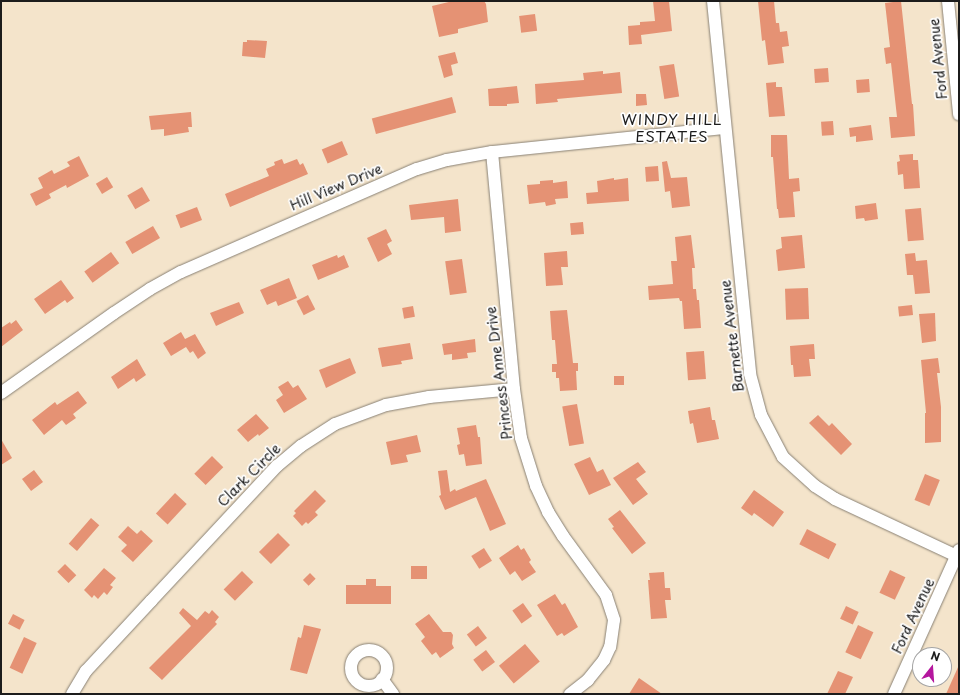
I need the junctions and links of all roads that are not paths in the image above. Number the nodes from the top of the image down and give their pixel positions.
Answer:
1 (713, 1) edge
2 (948, 1) edge
3 (959, 114) edge
4 (725, 128) junction
5 (492, 152) junction
6 (514, 389) junction
7 (1, 393) edge
8 (958, 554) edge
9 (382, 680) dead end
10 (72, 694) edge
11 (393, 694) edge
12 (570, 694) edge
13 (894, 694) edge

1 - 4 street, Barnette Avenue
2 - 3 street, Ford Avenue
4 - 5 street, Hill View Drive
4 - 8 street, Barnette Avenue
5 - 6 street, Princess Anne Drive
5 - 7 street, Hill View Drive
6 - 10 street, Clark Circle
6 - 12 street, Princess Anne Drive
8 - 13 street, Ford Avenue
9 - 11 street

